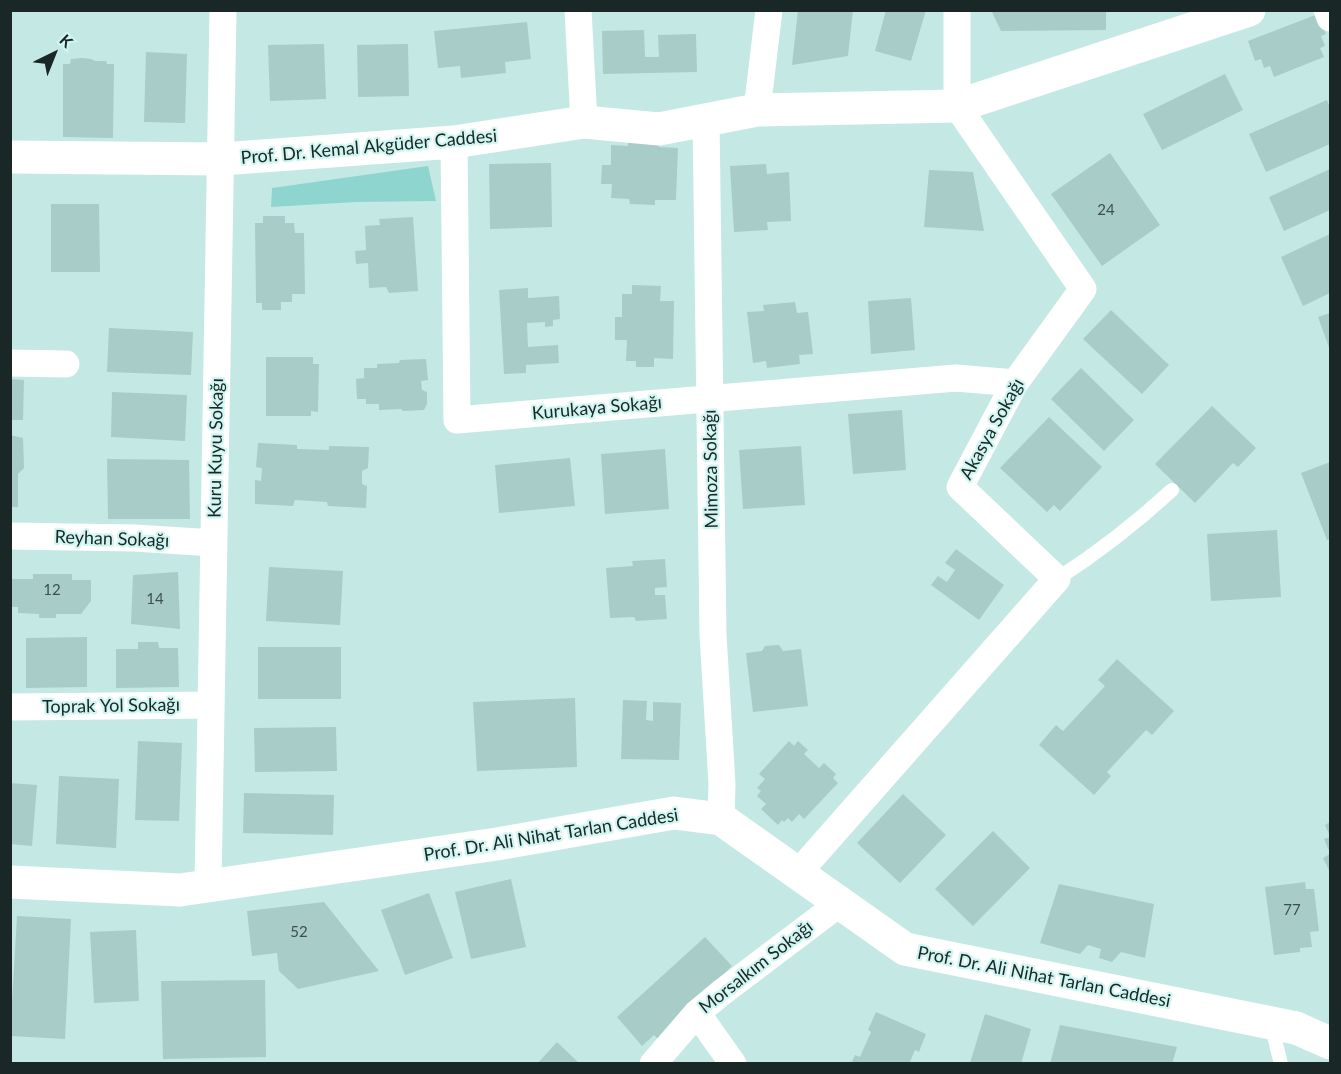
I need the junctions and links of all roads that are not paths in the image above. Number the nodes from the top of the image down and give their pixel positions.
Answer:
1 (223, 10) edge
2 (578, 10) edge
3 (770, 10) edge
4 (957, 10) edge
5 (1249, 10) edge
6 (1328, 10) edge
7 (1330, 18) edge
8 (957, 106) junction
9 (757, 110) junction
10 (706, 119) junction
11 (584, 122) junction
12 (454, 142) junction
13 (10, 157) edge
14 (221, 159) junction
15 (10, 363) edge
16 (66, 364) dead end
17 (1015, 383) junction
18 (711, 398) junction
19 (1172, 490) dead end
20 (10, 536) edge
21 (214, 543) junction
22 (1057, 579) junction
23 (212, 705) junction
24 (10, 706) edge
25 (721, 819) junction
26 (798, 873) junction
27 (10, 882) edge
28 (208, 886) junction
29 (840, 903) junction
30 (697, 1013) junction
31 (1283, 1025) junction
32 (1330, 1029) edge
33 (1330, 1043) edge
34 (653, 1064) edge
35 (733, 1064) edge
36 (1281, 1064) edge

1 - 14 street, Kuru Kuyu Sokağı
2 - 11 street
3 - 9 street
4 - 8 street
5 - 8 main road, Prof. Dr. Kemal Akgüder Caddesi
6 - 7 street
8 - 9 main road, Prof. Dr. Kemal Akgüder Caddesi
8 - 17 street, Akasya Sokağı
9 - 10 main road, Prof. Dr. Kemal Akgüder Caddesi
10 - 11 main road, Prof. Dr. Kemal Akgüder Caddesi
10 - 18 street, Mimoza Sokağı
11 - 12 main road, Prof. Dr. Kemal Akgüder Caddesi
12 - 14 main road, Prof. Dr. Kemal Akgüder Caddesi
12 - 18 street, Kurukaya Sokağı
13 - 14 main road, Prof. Dr. Kemal Akgüder Caddesi
14 - 21 street, Kuru Kuyu Sokağı
15 - 16 street
17 - 18 street, Kurukaya Sokağı
17 - 22 street, Akasya Sokağı
18 - 25 street, Mimoza Sokağı
19 - 22 lane
20 - 21 street, Reyhan Sokağı
21 - 23 street, Kuru Kuyu Sokağı
22 - 26 street
23 - 24 street, Toprak Yol Sokağı
23 - 28 street, Kuru Kuyu Sokağı
25 - 26 main road, Prof. Dr. Ali Nihat Tarlan Caddesi
25 - 28 main road, Prof. Dr. Ali Nihat Tarlan Caddesi
26 - 29 main road, Prof. Dr. Ali Nihat Tarlan Caddesi
27 - 28 main road, Prof. Dr. Ali Nihat Tarlan Caddesi
29 - 30 street, Morsalkım Sokağı
29 - 31 main road, Prof. Dr. Ali Nihat Tarlan Caddesi
30 - 34 street, Morsalkım Sokağı
30 - 35 street
31 - 32 main road
31 - 33 main road
31 - 36 lane

